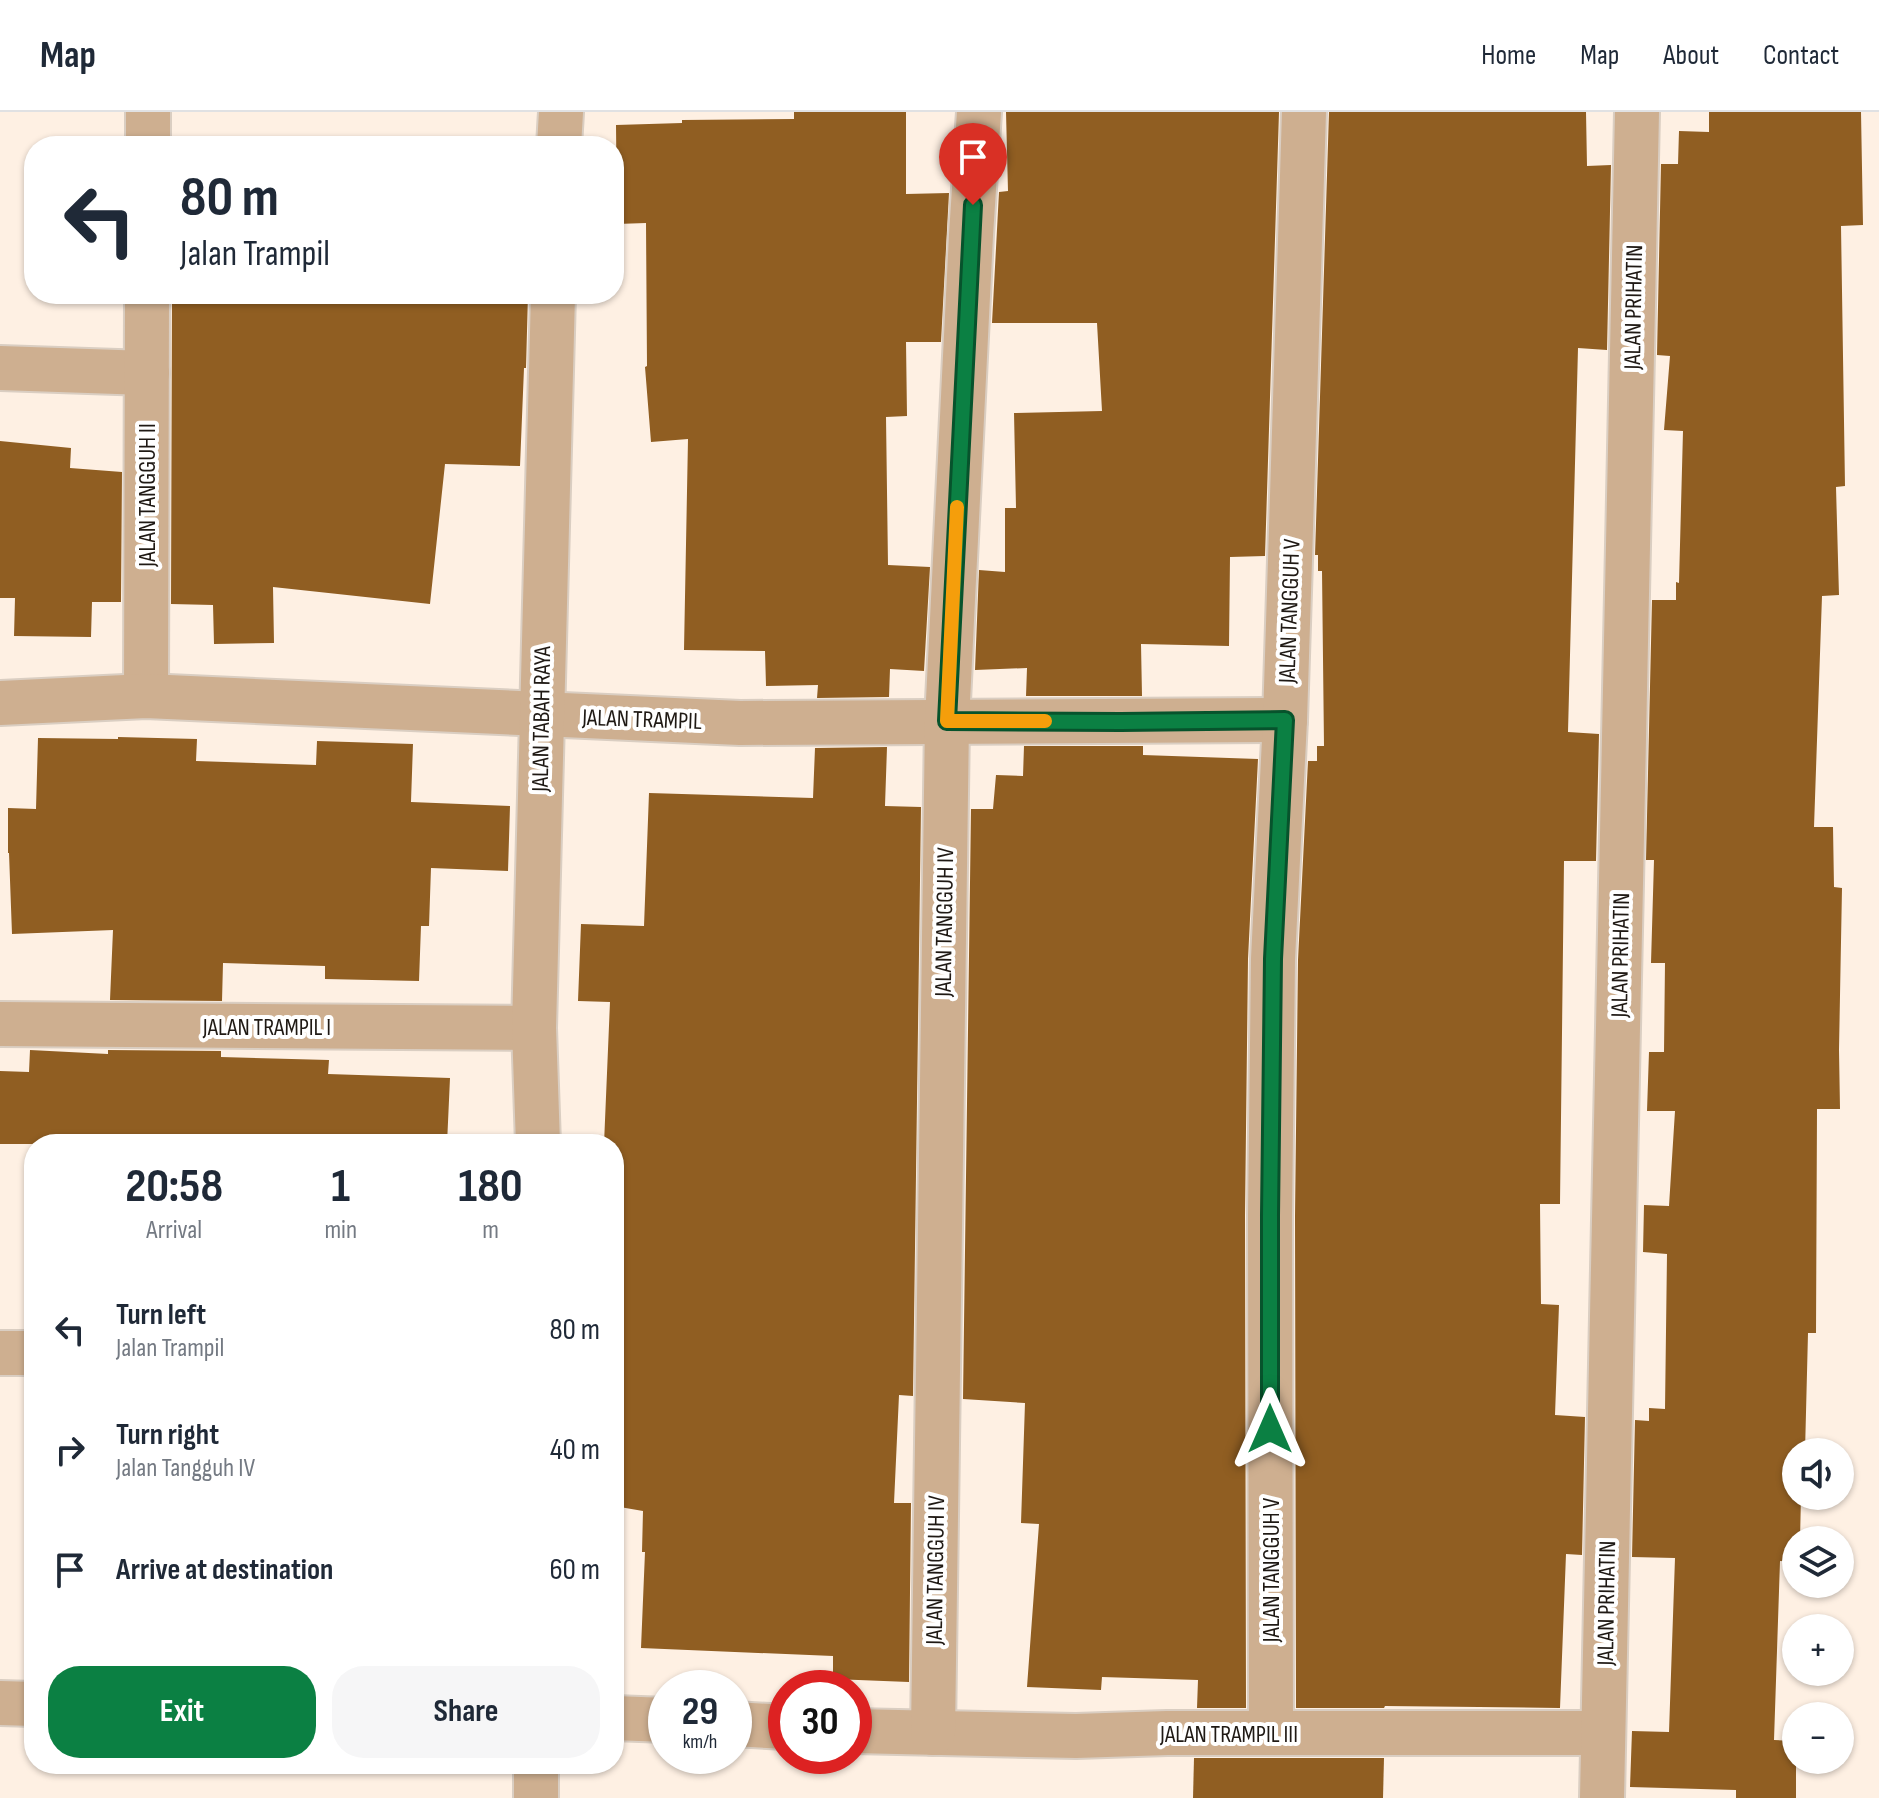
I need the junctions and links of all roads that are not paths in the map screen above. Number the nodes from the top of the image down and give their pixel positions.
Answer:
1 (148, 112) edge
2 (561, 112) edge
3 (979, 112) edge
4 (1304, 112) edge
5 (1637, 112) edge
6 (148, 136) edge
7 (560, 136) edge
8 (147, 304) edge
9 (553, 304) edge
10 (0, 368) edge
11 (147, 373) junction
12 (146, 696) junction
13 (0, 703) edge
14 (541, 715) junction
15 (1285, 720) junction
16 (947, 721) junction
17 (0, 1024) edge
18 (534, 1028) junction
19 (538, 1134) edge
20 (0, 1353) edge
21 (24, 1353) edge
22 (0, 1703) edge
23 (24, 1704) edge
24 (624, 1718) edge
25 (648, 1719) edge
26 (872, 1731) edge
27 (933, 1733) junction
28 (1271, 1733) junction
29 (1603, 1733) junction
30 (536, 1774) edge
31 (536, 1798) edge
32 (1602, 1798) edge

1 - 6 street
2 - 7 street
3 - 16 street, JALAN TANGGUH IV
4 - 15 street, JALAN TANGGUH V
5 - 29 street, JALAN PRIHATIN
8 - 11 street, JALAN TANGGUH II
9 - 14 street, JALAN TABAH RAYA
10 - 11 street
11 - 12 street, JALAN TANGGUH II
12 - 13 street, JALAN TRAMPIL
12 - 14 street, JALAN TRAMPIL
14 - 16 street, JALAN TRAMPIL
14 - 18 street, JALAN TABAH RAYA
15 - 16 street, JALAN TRAMPIL
15 - 28 street, JALAN TANGGUH V
16 - 27 street, JALAN TANGGUH IV
17 - 18 street, JALAN TRAMPIL I
18 - 19 street, JALAN TABAH RAYA
20 - 21 street
22 - 23 street
24 - 25 street
26 - 27 street, JALAN TRAMPIL III
27 - 28 street, JALAN TRAMPIL III
28 - 29 street, JALAN TRAMPIL III
29 - 32 street, JALAN PRIHATIN
30 - 31 street

